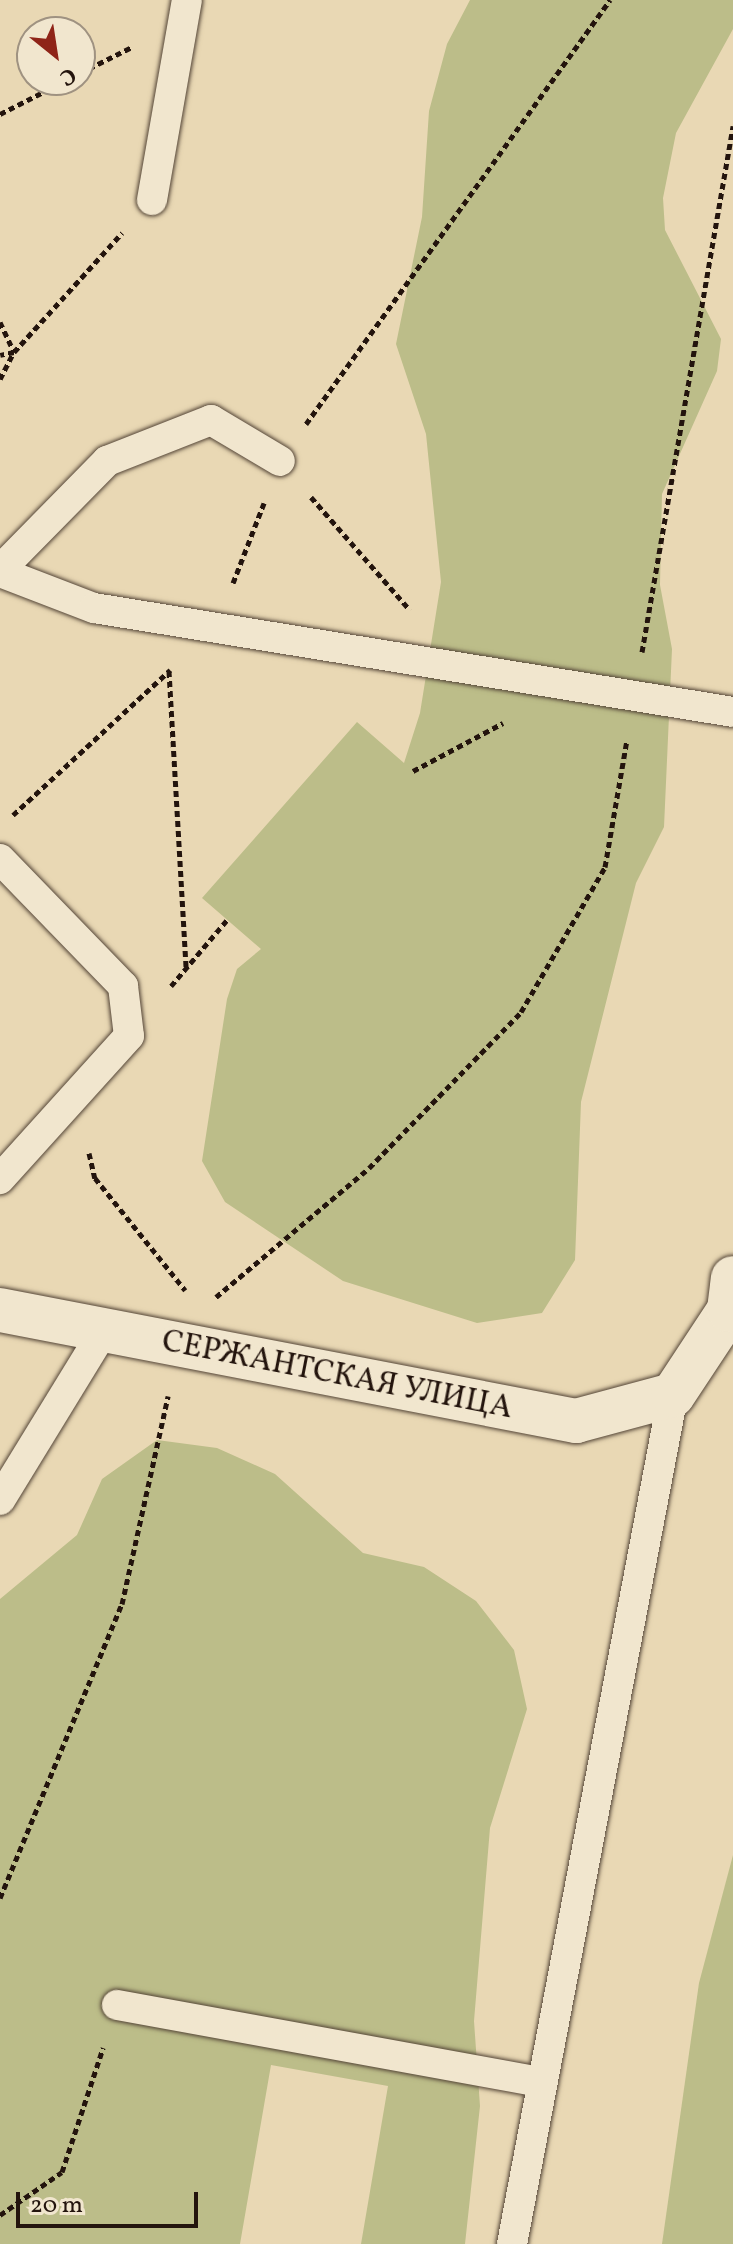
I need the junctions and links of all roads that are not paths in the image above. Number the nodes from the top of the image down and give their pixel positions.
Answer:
1 (187, 0) edge
2 (152, 200) road end
3 (280, 461) road end
4 (0, 571) edge
5 (733, 712) edge
6 (0, 859) edge
7 (0, 1179) edge
8 (733, 1278) edge
9 (0, 1310) edge
10 (104, 1330) junction
11 (673, 1395) junction
12 (0, 1500) edge
13 (117, 2005) road end
14 (539, 2082) junction
15 (512, 2244) edge

1 - 2 lane
3 - 4 lane
4 - 5 lane
6 - 7 lane
8 - 11 street
9 - 10 street, СЕРЖАНТСКАЯ УЛИЦА
10 - 11 street, СЕРЖАНТСКАЯ УЛИЦА
10 - 12 lane
11 - 14 lane
13 - 14 lane
14 - 15 lane

